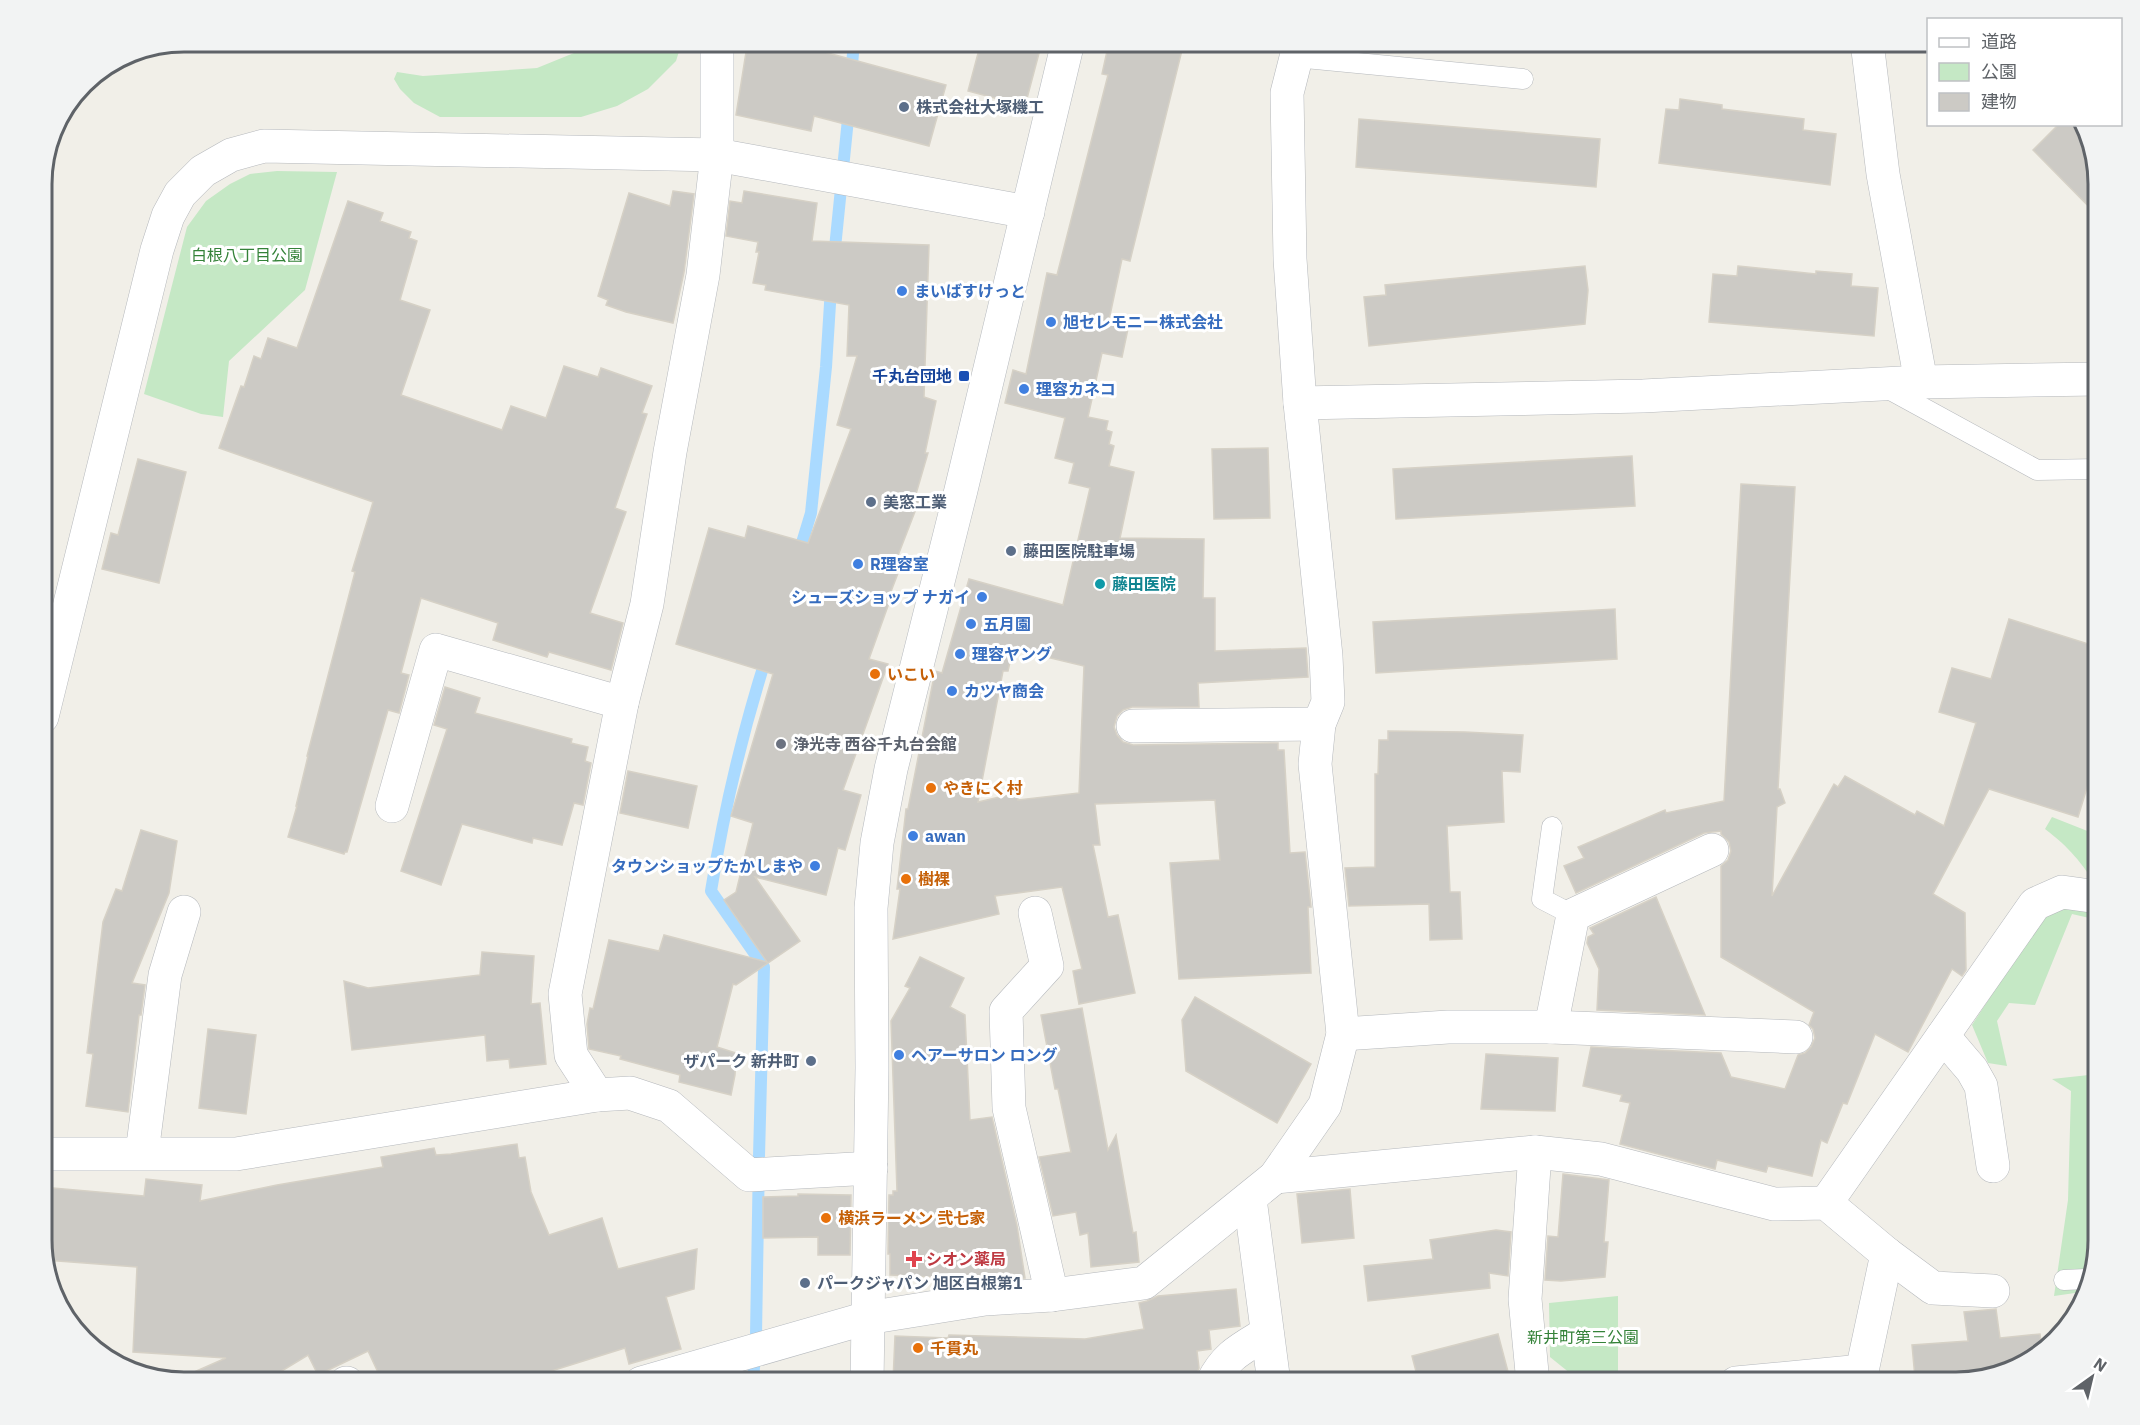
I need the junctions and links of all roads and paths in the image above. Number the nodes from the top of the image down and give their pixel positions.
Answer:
1 (717, 52) edge
2 (1066, 52) edge
3 (1297, 52) edge
4 (1313, 52) edge
5 (1868, 52) edge
6 (1523, 79) dead end
7 (717, 155) junction
8 (1028, 212) junction
9 (2088, 379) edge
10 (1921, 382) junction
11 (1880, 384) junction
12 (1300, 403) junction
13 (2088, 469) edge
14 (53, 672) edge
15 (622, 703) junction
16 (1319, 724) junction
17 (1133, 726) dead end
18 (392, 806) dead end
19 (1552, 826) dead end
20 (1712, 850) dead end
21 (2088, 896) edge
22 (184, 912) dead end
23 (1035, 914) dead end
24 (1573, 915) junction
25 (1551, 1027) junction
26 (1343, 1034) junction
27 (1943, 1036) junction
28 (1796, 1037) dead end
29 (597, 1095) junction
30 (1535, 1152) junction
31 (142, 1153) junction
32 (53, 1154) edge
33 (1993, 1166) dead end
34 (871, 1168) junction
35 (1275, 1178) junction
36 (1250, 1199) junction
37 (1826, 1203) junction
38 (1887, 1254) junction
39 (2081, 1279) edge
40 (2064, 1280) dead end
41 (1993, 1292) dead end
42 (1052, 1295) junction
43 (867, 1318) junction
44 (1267, 1333) junction
45 (678, 1372) edge
46 (867, 1372) edge
47 (1218, 1372) edge
48 (1272, 1372) edge
49 (1532, 1372) edge
50 (1862, 1372) edge

1 - 7 street
2 - 8 street
3 - 12 street
4 - 6 lane
5 - 10 street
7 - 8 street
7 - 14 street
7 - 15 street
8 - 34 street
9 - 10 street
10 - 11 street
11 - 12 street
11 - 13 lane
12 - 16 street
15 - 18 street
15 - 29 street
16 - 17 street
16 - 26 street
19 - 24 lane
20 - 24 street
21 - 27 street
22 - 31 street
23 - 42 street
24 - 25 street
25 - 26 street
25 - 28 street
26 - 35 street
27 - 33 street
27 - 37 street
29 - 31 street
29 - 34 street
30 - 35 street
30 - 37 street
30 - 49 street
31 - 32 street
34 - 43 street
35 - 36 street
36 - 42 street
36 - 44 street
37 - 38 street
38 - 41 street
38 - 50 street
39 - 40 lane
42 - 43 street
43 - 45 street
43 - 46 street
44 - 47 street
44 - 48 street

